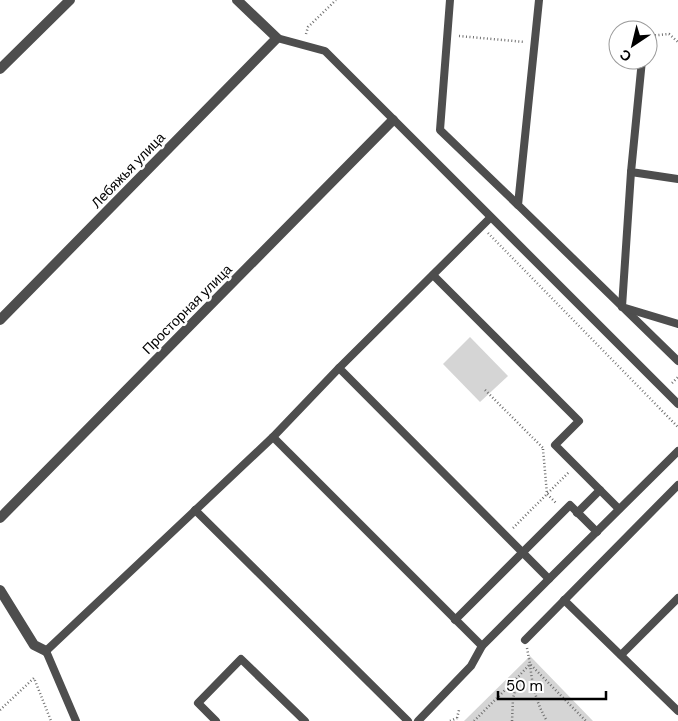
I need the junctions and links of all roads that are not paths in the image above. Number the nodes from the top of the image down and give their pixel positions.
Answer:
1 (70, 0) edge
2 (237, 0) edge
3 (450, 0) edge
4 (539, 0) edge
5 (277, 38) junction
6 (0, 69) edge
7 (641, 70) edge
8 (393, 120) junction
9 (631, 172) junction
10 (678, 179) edge
11 (518, 205) junction
12 (490, 218) junction
13 (433, 275) junction
14 (622, 307) junction
15 (0, 320) edge
16 (678, 324) edge
17 (678, 361) edge
18 (339, 368) junction
19 (678, 404) edge
20 (273, 437) junction
21 (678, 451) edge
22 (678, 485) edge
23 (600, 490) junction
24 (195, 510) junction
25 (619, 510) junction
26 (577, 513) junction
27 (0, 518) edge
28 (597, 532) junction
29 (523, 553) junction
30 (549, 579) junction
31 (0, 590) edge
32 (678, 598) edge
33 (564, 600) junction
34 (455, 620) junction
35 (526, 640) road end
36 (482, 646) junction
37 (46, 651) junction
38 (621, 655) junction
39 (678, 711) edge
40 (76, 721) edge
41 (216, 721) edge
42 (305, 721) edge
43 (408, 721) edge
44 (418, 721) edge

1 - 6 street
2 - 5 street
3 - 11 lane
4 - 11 lane
5 - 8 lane
5 - 15 street, Лебяжья улица
7 - 9 lane
8 - 12 lane
8 - 27 street, Просторная улица
9 - 10 lane
9 - 14 lane
11 - 14 lane
12 - 13 lane
12 - 19 lane
13 - 18 lane
13 - 23 lane
14 - 16 lane
14 - 17 lane
18 - 20 lane
18 - 29 lane
20 - 24 lane
20 - 34 lane
21 - 25 lane
22 - 33 lane
23 - 25 lane
23 - 26 lane
24 - 37 lane
24 - 43 lane
25 - 28 lane
26 - 28 lane
26 - 29 lane
28 - 30 lane
29 - 30 lane
29 - 34 lane
30 - 36 lane
31 - 37 street
32 - 38 lane
33 - 35 lane
33 - 38 lane
34 - 36 lane
36 - 44 lane
37 - 40 lane
38 - 39 lane
41 - 42 lane

